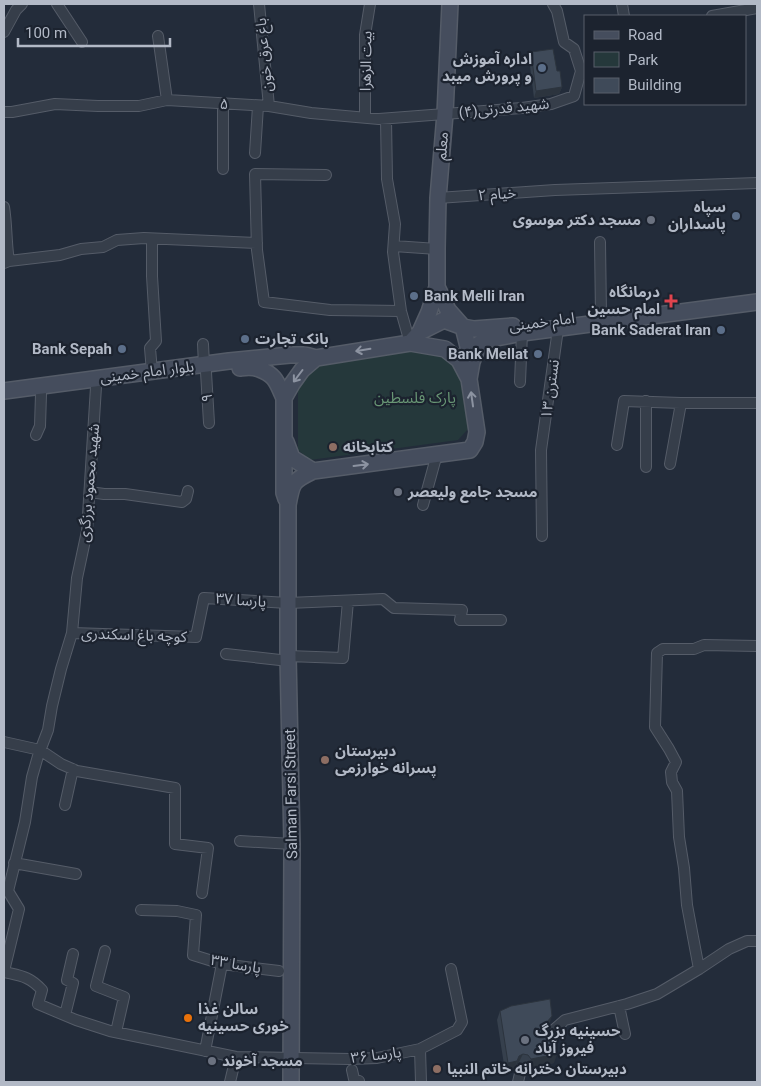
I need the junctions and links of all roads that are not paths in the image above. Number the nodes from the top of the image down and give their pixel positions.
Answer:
1 (22, 4) edge
2 (57, 4) edge
3 (259, 4) edge
4 (370, 4) edge
5 (450, 4) edge
6 (553, 4) edge
7 (757, 8) edge
8 (718, 15) edge
9 (4, 32) edge
10 (158, 36) dead end
11 (82, 42) dead end
12 (584, 47) edge
13 (574, 49) junction
14 (168, 100) junction
15 (223, 104) junction
16 (258, 106) junction
17 (269, 106) junction
18 (4, 112) edge
19 (445, 114) junction
20 (365, 118) junction
21 (386, 119) junction
22 (256, 153) dead end
23 (223, 169) dead end
24 (326, 175) dead end
25 (757, 183) edge
26 (438, 198) junction
27 (4, 207) edge
28 (152, 239) junction
29 (600, 242) dead end
30 (257, 243) junction
31 (394, 246) junction
32 (437, 249) junction
33 (6, 262) edge
34 (437, 288) junction
35 (757, 294) edge
36 (757, 302) edge
37 (400, 311) junction
38 (602, 315) junction
39 (468, 328) junction
40 (558, 329) junction
41 (522, 333) junction
42 (415, 337) junction
43 (203, 344) dead end
44 (316, 358) junction
45 (472, 362) junction
46 (205, 368) junction
47 (152, 372) junction
48 (469, 379) junction
49 (520, 382) dead end
50 (96, 387) junction
51 (4, 390) edge
52 (41, 394) junction
53 (284, 398) junction
54 (4, 400) edge
55 (646, 402) junction
56 (681, 403) junction
57 (757, 403) edge
58 (209, 423) dead end
59 (36, 435) dead end
60 (284, 437) junction
61 (617, 445) dead end
62 (437, 454) junction
63 (670, 464) dead end
64 (646, 467) dead end
65 (312, 471) junction
66 (188, 491) dead end
67 (90, 492) junction
68 (423, 504) dead end
69 (288, 505) junction
70 (542, 536) dead end
71 (348, 601) junction
72 (288, 603) junction
73 (502, 620) dead end
74 (72, 633) junction
75 (196, 637) joint
76 (757, 646) edge
77 (226, 654) dead end
78 (288, 658) junction
79 (4, 742) edge
80 (39, 753) junction
81 (73, 769) junction
82 (65, 805) dead end
83 (240, 841) dead end
84 (292, 844) junction
85 (14, 864) junction
86 (76, 874) dead end
87 (202, 894) dead end
88 (141, 910) dead end
89 (757, 941) edge
90 (105, 951) dead end
91 (73, 954) dead end
92 (222, 964) junction
93 (451, 969) dead end
94 (699, 969) junction
95 (4, 971) edge
96 (279, 971) dead end
97 (619, 1006) junction
98 (65, 1015) junction
99 (116, 1032) junction
100 (550, 1033) edge
101 (625, 1034) dead end
102 (420, 1049) junction
103 (205, 1051) junction
104 (236, 1057) junction
105 (291, 1059) junction
106 (521, 1069) dead end
107 (352, 1070) dead end
108 (230, 1082) edge
109 (291, 1082) edge
110 (359, 1082) edge
111 (421, 1082) edge
112 (518, 1082) edge

1 - 9 street
2 - 11 street
3 - 17 street, باغ عرق خون
4 - 20 street, بیت الزهرا
5 - 19 main road, معلم
6 - 13 street
7 - 8 street
10 - 14 street
12 - 13 street
13 - 19 street, شهید قدرتی(۴)
14 - 15 street, ۵
14 - 18 street, ۵
15 - 16 street, ۵
15 - 23 street
16 - 17 street, ۵
16 - 22 street
17 - 20 street, ۵
19 - 21 street, ۵
19 - 26 main road, معلم
20 - 21 street, ۵
21 - 31 street
24 - 30 street
25 - 26 street, خیام ۲
26 - 32 main road, معلم
27 - 33 street
28 - 30 street
28 - 33 street
28 - 47 street
29 - 38 street
30 - 37 street
31 - 32 street
31 - 37 street
32 - 34 main road, معلم
34 - 39 main road
34 - 42 main road
35 - 38 main road, امام خمینی
36 - 40 main road, امام خمینی
37 - 42 street
38 - 39 main road, امام خمینی
39 - 42 main road, امام خمینی
39 - 45 main road
40 - 41 main road, امام خمینی
40 - 70 street, نسترن ۱۳
41 - 45 main road, امام خمینی
41 - 49 street
42 -> 44 main road, بلوار امام خمینی
42 - 48 main road
43 - 46 street, ۹
44 - 46 main road, بلوار امام خمینی
44 -> 53 main road
45 - 48 main road
46 - 47 main road, بلوار امام خمینی
46 - 50 main road, بلوار امام خمینی
46 - 53 main road, بلوار امام خمینی
46 - 58 street, ۹
47 - 51 main road, بلوار امام خمینی
62 -> 48 main road
50 - 52 main road, بلوار امام خمینی
50 - 67 street, شهید محمود برزگری
52 - 54 main road, بلوار امام خمینی
52 - 59 street
53 - 60 main road
55 - 56 street
55 - 61 street
55 - 64 street
56 - 57 street
56 - 63 street
60 - 65 main road
60 - 69 main road
65 -> 62 main road
62 - 68 street
65 - 69 main road
66 - 67 street
67 - 74 street, شهید محمود برزگری
69 - 72 main road, Salman Farsi Street
71 - 72 street
71 - 73 street
71 - 78 street
72 - 75 street, پارسا ۳۷
72 - 78 main road, Salman Farsi Street
74 - 75 street, کوچه باغ اسکندری
74 - 80 street, شهید محمود برزگری
76 - 94 street
77 - 78 street
78 - 84 main road, Salman Farsi Street
79 - 80 street
80 - 81 street
80 - 85 street, شهید محمود برزگری
81 - 82 street
81 - 87 street
83 - 84 street
84 - 105 main road, Salman Farsi Street
85 - 86 street
85 - 95 street, شهید محمود برزگری
88 - 92 street, پارسا ۳۳
89 - 94 street
90 - 99 street
91 - 98 street
92 - 96 street, پارسا ۳۳
92 - 103 street
93 - 102 street, پارسا ۳۶
94 - 97 street
95 - 98 street, پارسا ۳۶
97 - 100 street
97 - 101 street
98 - 99 street, پارسا ۳۶
99 - 103 street, پارسا ۳۶
102 - 105 street, پارسا ۳۶
102 - 111 street
103 - 104 street, پارسا ۳۶
104 - 105 street, پارسا ۳۶
104 - 108 street
105 - 109 main road, Salman Farsi Street
106 - 112 street
107 - 110 street

